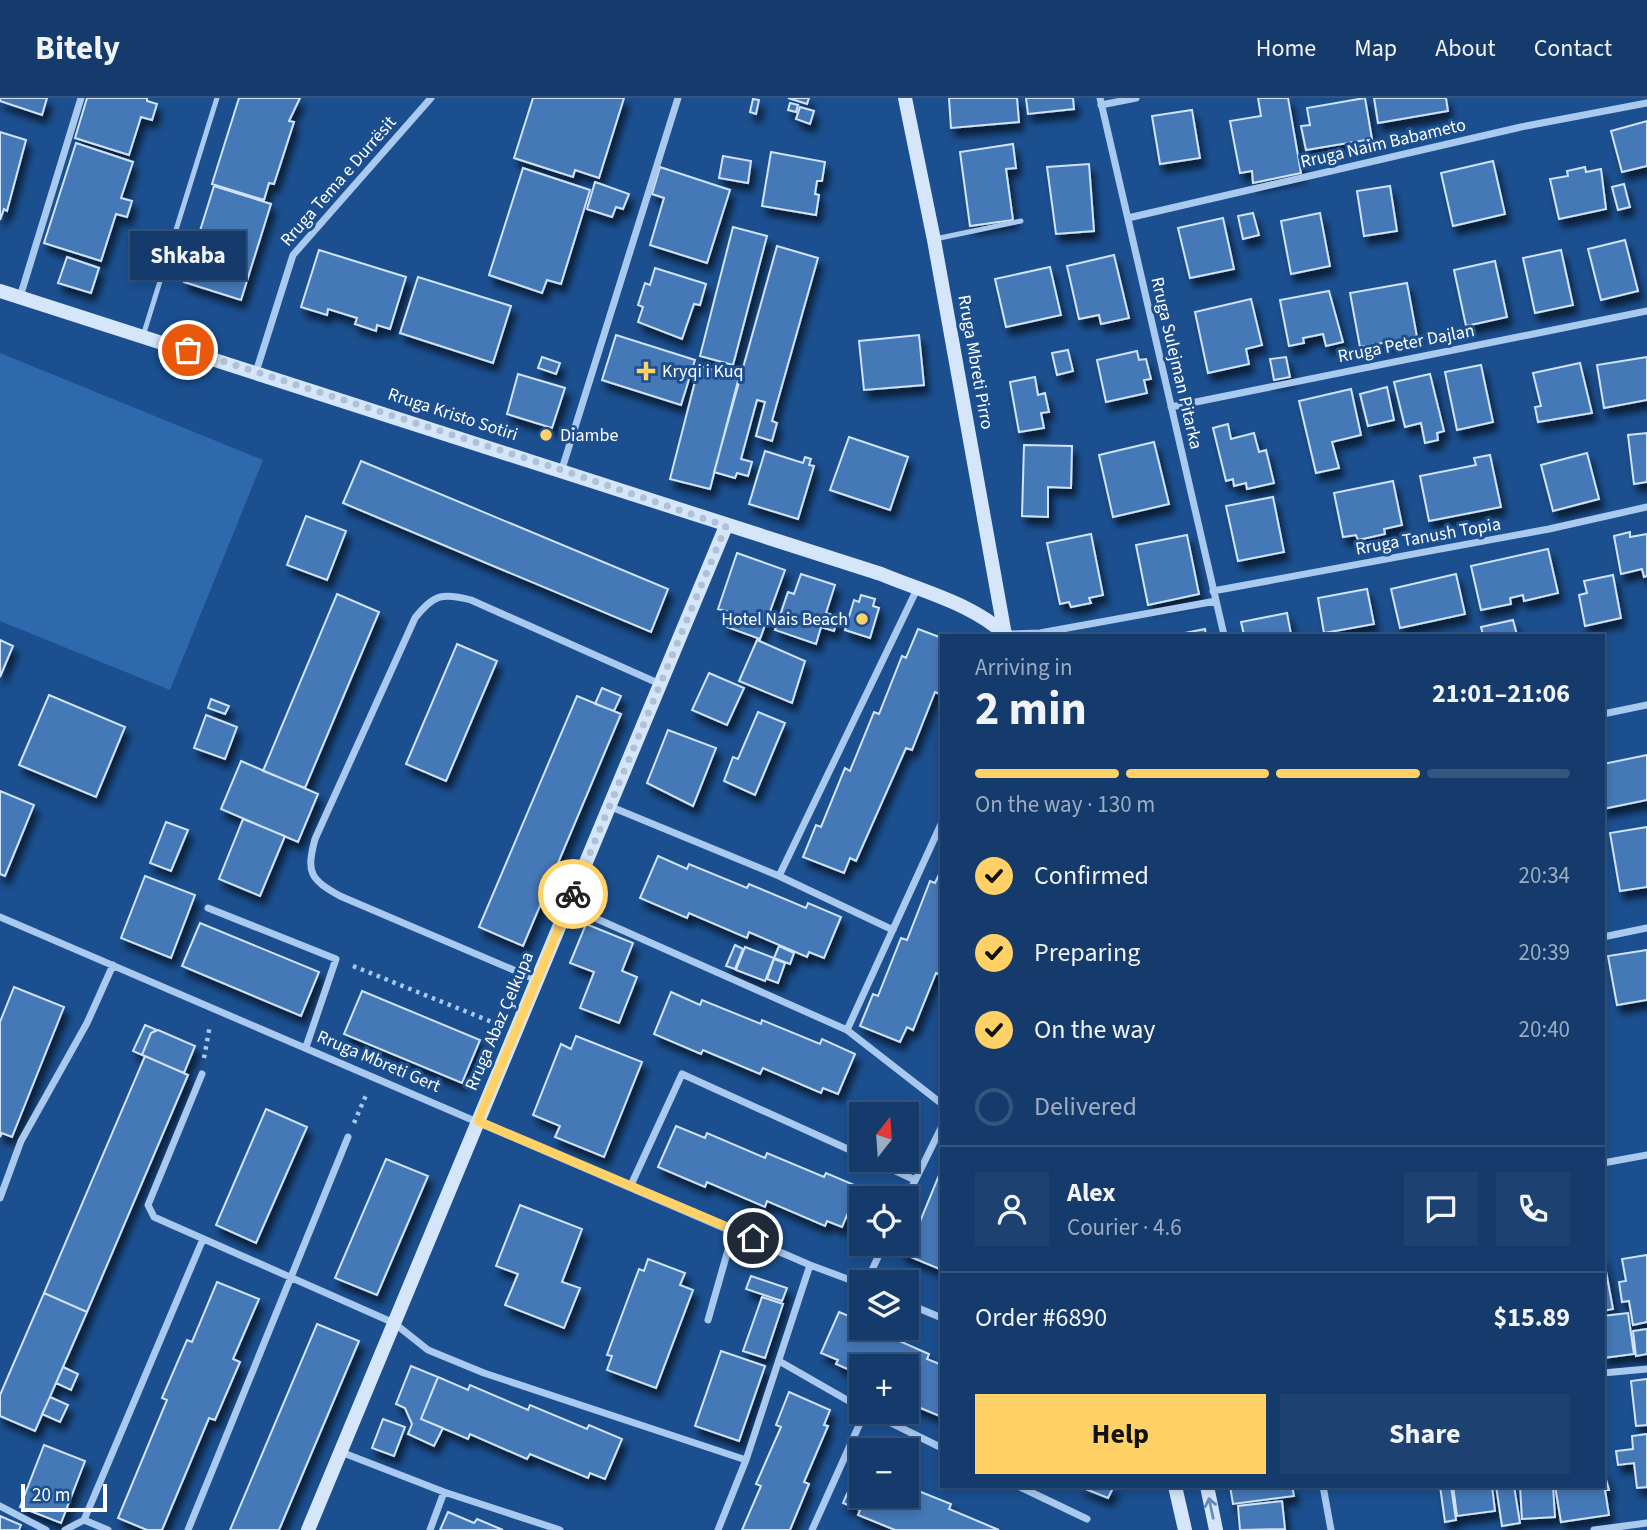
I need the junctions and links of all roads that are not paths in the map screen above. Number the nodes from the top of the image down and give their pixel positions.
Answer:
1 (81, 98) edge
2 (217, 98) edge
3 (431, 98) edge
4 (678, 98) edge
5 (905, 98) edge
6 (1136, 98) edge
7 (1101, 102) edge
8 (1647, 103) edge
9 (1128, 218) junction
10 (1021, 221) dead end
11 (934, 240) junction
12 (0, 291) edge
13 (20, 297) junction
14 (1647, 311) edge
15 (143, 336) junction
16 (256, 372) junction
17 (1171, 407) junction
18 (562, 470) junction
19 (1647, 507) edge
20 (726, 526) junction
21 (917, 589) junction
22 (1213, 591) junction
23 (1216, 601) junction
24 (1004, 634) edge
25 (1005, 634) edge
26 (1022, 634) edge
27 (1224, 634) edge
28 (660, 684) junction
29 (1647, 705) edge
30 (1605, 714) edge
31 (609, 806) junction
32 (940, 826) edge
33 (779, 876) junction
34 (568, 906) junction
35 (208, 908) dead end
36 (0, 917) edge
37 (1647, 928) edge
38 (893, 930) junction
39 (1605, 937) edge
40 (113, 965) junction
41 (537, 980) junction
42 (847, 1030) junction
43 (306, 1047) junction
44 (202, 1074) road end
45 (940, 1102) edge
46 (478, 1121) junction
47 (940, 1130) edge
48 (348, 1137) road end
49 (849, 1150) edge
50 (1647, 1155) edge
51 (1605, 1163) edge
52 (898, 1172) edge
53 (915, 1180) junction
54 (632, 1185) junction
55 (912, 1186) edge
56 (0, 1198) edge
57 (734, 1229) junction
58 (203, 1239) junction
59 (810, 1265) junction
60 (289, 1276) junction
61 (849, 1278) edge
62 (919, 1308) edge
63 (940, 1317) edge
64 (708, 1320) dead end
65 (394, 1323) junction
66 (779, 1361) junction
67 (1647, 1369) edge
68 (1605, 1373) edge
69 (849, 1401) edge
70 (861, 1424) edge
71 (892, 1424) edge
72 (940, 1447) edge
73 (341, 1451) junction
74 (746, 1460) junction
75 (1022, 1488) edge
76 (1175, 1488) edge
77 (1207, 1488) edge
78 (1323, 1488) edge
79 (444, 1492) junction
80 (0, 1506) edge
81 (1087, 1519) dead end
82 (84, 1520) junction
83 (1647, 1523) edge
84 (46, 1530) edge
85 (65, 1530) edge
86 (108, 1530) edge
87 (188, 1530) edge
88 (308, 1530) edge
89 (430, 1530) edge
90 (560, 1530) edge
91 (718, 1530) edge
92 (812, 1530) edge
93 (1185, 1530) edge
94 (1216, 1530) edge
95 (1331, 1530) edge
96 (1594, 1530) edge

1 - 13 street
2 - 15 lane
3 - 16 street, Rruga Tema e Durrësit
4 - 18 street
5 - 11 street, Rruga Mbreti Pirro
6 - 7 street
7 - 9 street, Rruga Sulejman Pitarka
8 - 9 street, Rruga Naim Babameto
9 - 17 street, Rruga Sulejman Pitarka
10 - 11 lane
11 - 25 street, Rruga Mbreti Pirro
12 - 13 street, Rruga Kristo Sotiri
13 - 15 street, Rruga Kristo Sotiri
14 - 17 street, Rruga Peter Dajlan
15 - 16 street, Rruga Kristo Sotiri
16 - 18 street, Rruga Kristo Sotiri
17 - 22 street, Rruga Sulejman Pitarka
18 - 20 street, Rruga Kristo Sotiri
19 - 22 street, Rruga Tanush Topia
20 - 21 street, Rruga Kristo Sotiri
20 - 28 street, Rruga Abaz Çelkupa
21 - 24 street, Rruga Kristo Sotiri
21 - 33 street
22 - 23 street, Rruga Sulejman Pitarka
23 - 26 street
23 - 27 street, Rruga Sulejman Pitarka
28 - 31 street, Rruga Abaz Çelkupa
28 - 41 street
29 - 30 street
31 - 33 street
31 - 34 street, Rruga Abaz Çelkupa
32 - 38 street
33 - 38 street
34 - 41 street, Rruga Abaz Çelkupa
34 - 42 street
35 - 43 street
36 - 40 street, Rruga Mbreti Gert
37 - 39 street
38 - 42 street
40 - 43 street, Rruga Mbreti Gert
40 - 56 street
41 - 46 street, Rruga Abaz Çelkupa
42 - 45 street
43 - 46 street, Rruga Mbreti Gert
44 - 58 street
46 - 54 street, Rruga Mbreti Gert
46 - 65 street, Rruga Abaz Çelkupa
47 - 53 street
48 - 60 street
49 - 54 street
50 - 51 street
52 - 53 street
53 - 55 street
54 - 57 street, Rruga Mbreti Gert
57 - 59 street, Rruga Mbreti Gert
57 - 64 street
58 - 60 street
58 - 82 street
59 - 61 street, Rruga Mbreti Gert
59 - 66 street
60 - 65 street
60 - 87 street
62 - 63 street
65 - 73 street, Rruga Abaz Çelkupa
65 - 74 street
66 - 69 street
66 - 74 street
67 - 68 street
70 - 92 street
71 - 72 street
73 - 79 street
73 - 88 street, Rruga Abaz Çelkupa
74 - 91 street
75 - 81 street
76 - 93 street
94 -> 77 street
78 - 95 street
79 - 89 street
79 - 90 street
80 - 84 street
82 - 85 street
82 - 86 street
83 - 96 street

